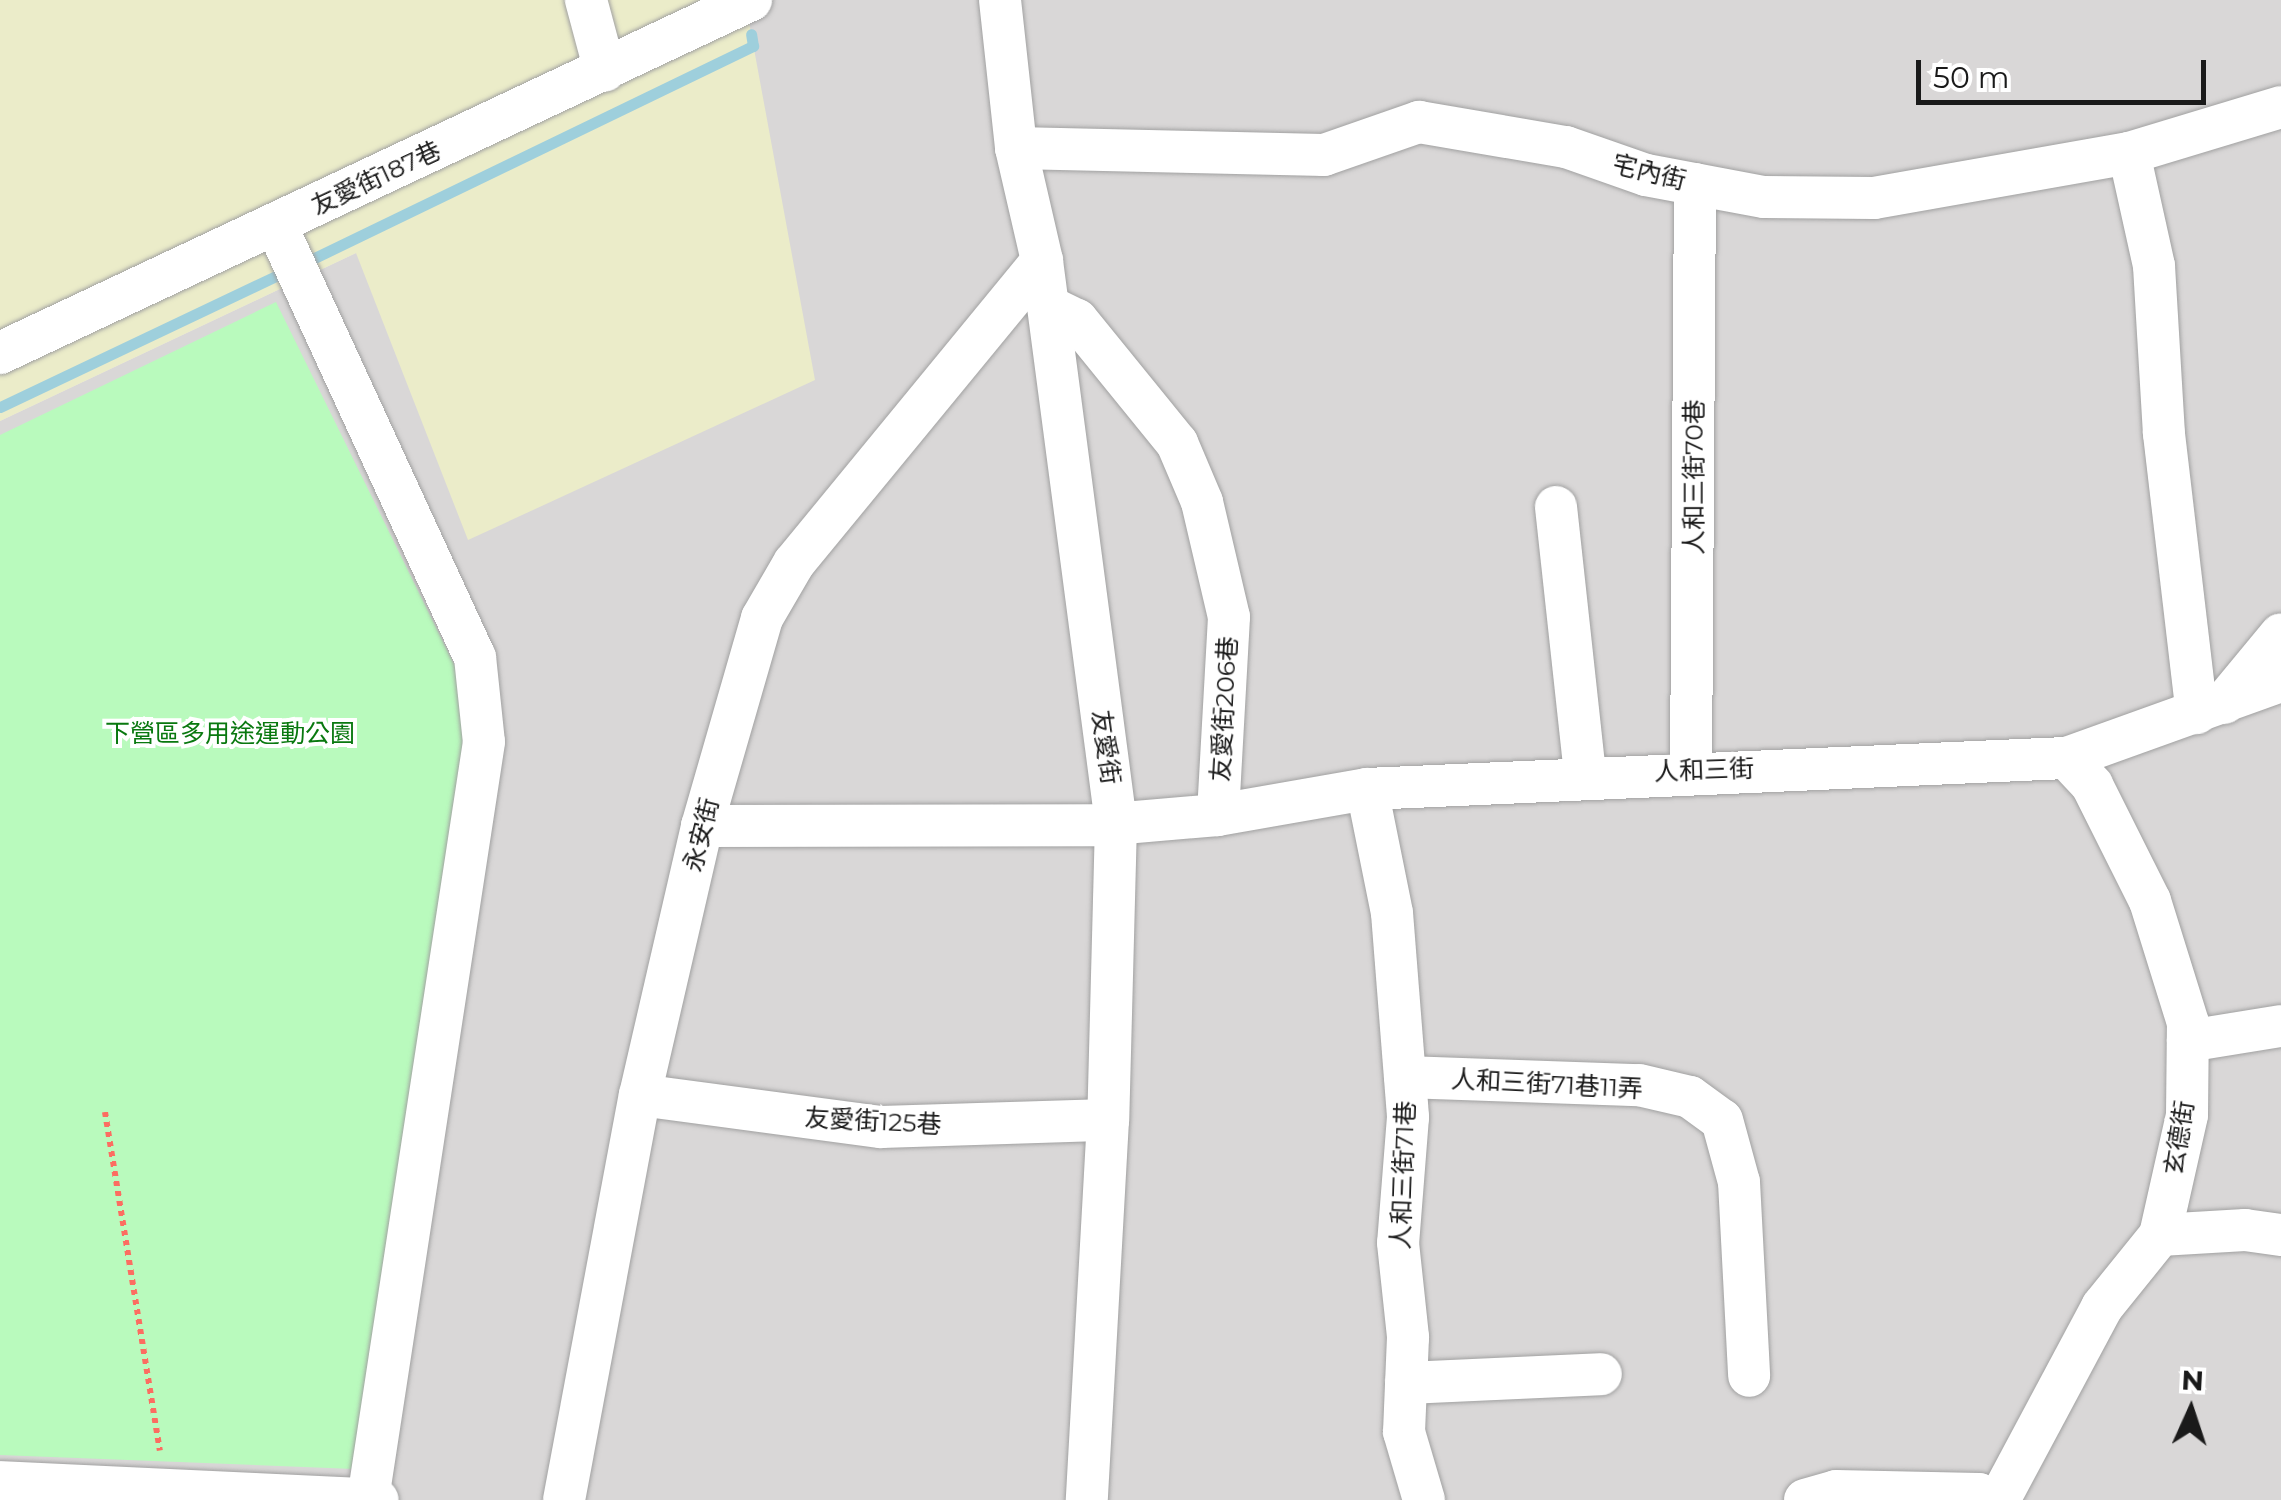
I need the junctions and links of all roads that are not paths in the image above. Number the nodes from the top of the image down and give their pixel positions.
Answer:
1 (586, 0) edge
2 (750, 0) edge
3 (1000, 0) edge
4 (605, 70) junction
5 (2281, 107) edge
6 (1016, 148) junction
7 (2129, 153) junction
8 (1695, 184) junction
9 (276, 225) junction
10 (1042, 262) junction
11 (1048, 306) junction
12 (0, 353) edge
13 (1556, 506) dead end
14 (2281, 634) edge
15 (2281, 681) edge
16 (2210, 709) junction
17 (2067, 758) junction
18 (1691, 770) junction
19 (1584, 774) junction
20 (1367, 789) junction
21 (1218, 815) junction
22 (1116, 824) junction
23 (702, 826) junction
24 (2281, 1026) edge
25 (2188, 1040) junction
26 (1405, 1078) junction
27 (640, 1095) junction
28 (1108, 1120) junction
29 (2160, 1235) junction
30 (2281, 1235) edge
31 (1601, 1374) dead end
32 (1750, 1376) dead end
33 (1406, 1383) junction
34 (0, 1482) edge
35 (368, 1500) edge
36 (378, 1500) edge
37 (564, 1500) edge
38 (1087, 1500) edge
39 (1424, 1500) edge
40 (1805, 1500) edge
41 (1990, 1500) edge
42 (1999, 1500) edge

1 - 4 street
2 - 4 street, 友愛街187巷
3 - 6 street, 友愛街
4 - 9 street, 友愛街187巷
5 - 7 street, 宅內街
6 - 8 street, 宅內街
6 - 10 street, 友愛街
7 - 8 street, 宅內街
7 - 16 street
8 - 18 street, 人和三街70巷
9 - 12 street, 友愛街187巷
9 - 35 street
10 - 11 street, 友愛街
10 - 23 street, 永安街
11 - 21 street, 友愛街206巷
11 - 22 street, 友愛街
13 - 19 street
14 - 16 street
15 - 16 street, 人和三街
16 - 17 street, 人和三街
17 - 18 street, 人和三街
17 - 25 street, 玄德街
18 - 19 street, 人和三街
19 - 20 street, 人和三街
20 - 21 street, 人和三街
20 - 26 street, 人和三街71巷
21 - 22 street, 人和三街
22 - 23 street, 人和三街
22 - 28 street, 友愛街
23 - 27 street, 永安街
24 - 25 street
25 - 29 street, 玄德街
26 - 32 street, 人和三街71巷11弄
26 - 33 street, 人和三街71巷
27 - 28 street, 友愛街125巷
27 - 37 street, 永安街
28 - 38 street, 友愛街
29 - 30 street
29 - 42 street, 玄德街
31 - 33 street
33 - 39 street, 人和三街71巷
34 - 35 street
35 - 36 street
40 - 41 street

